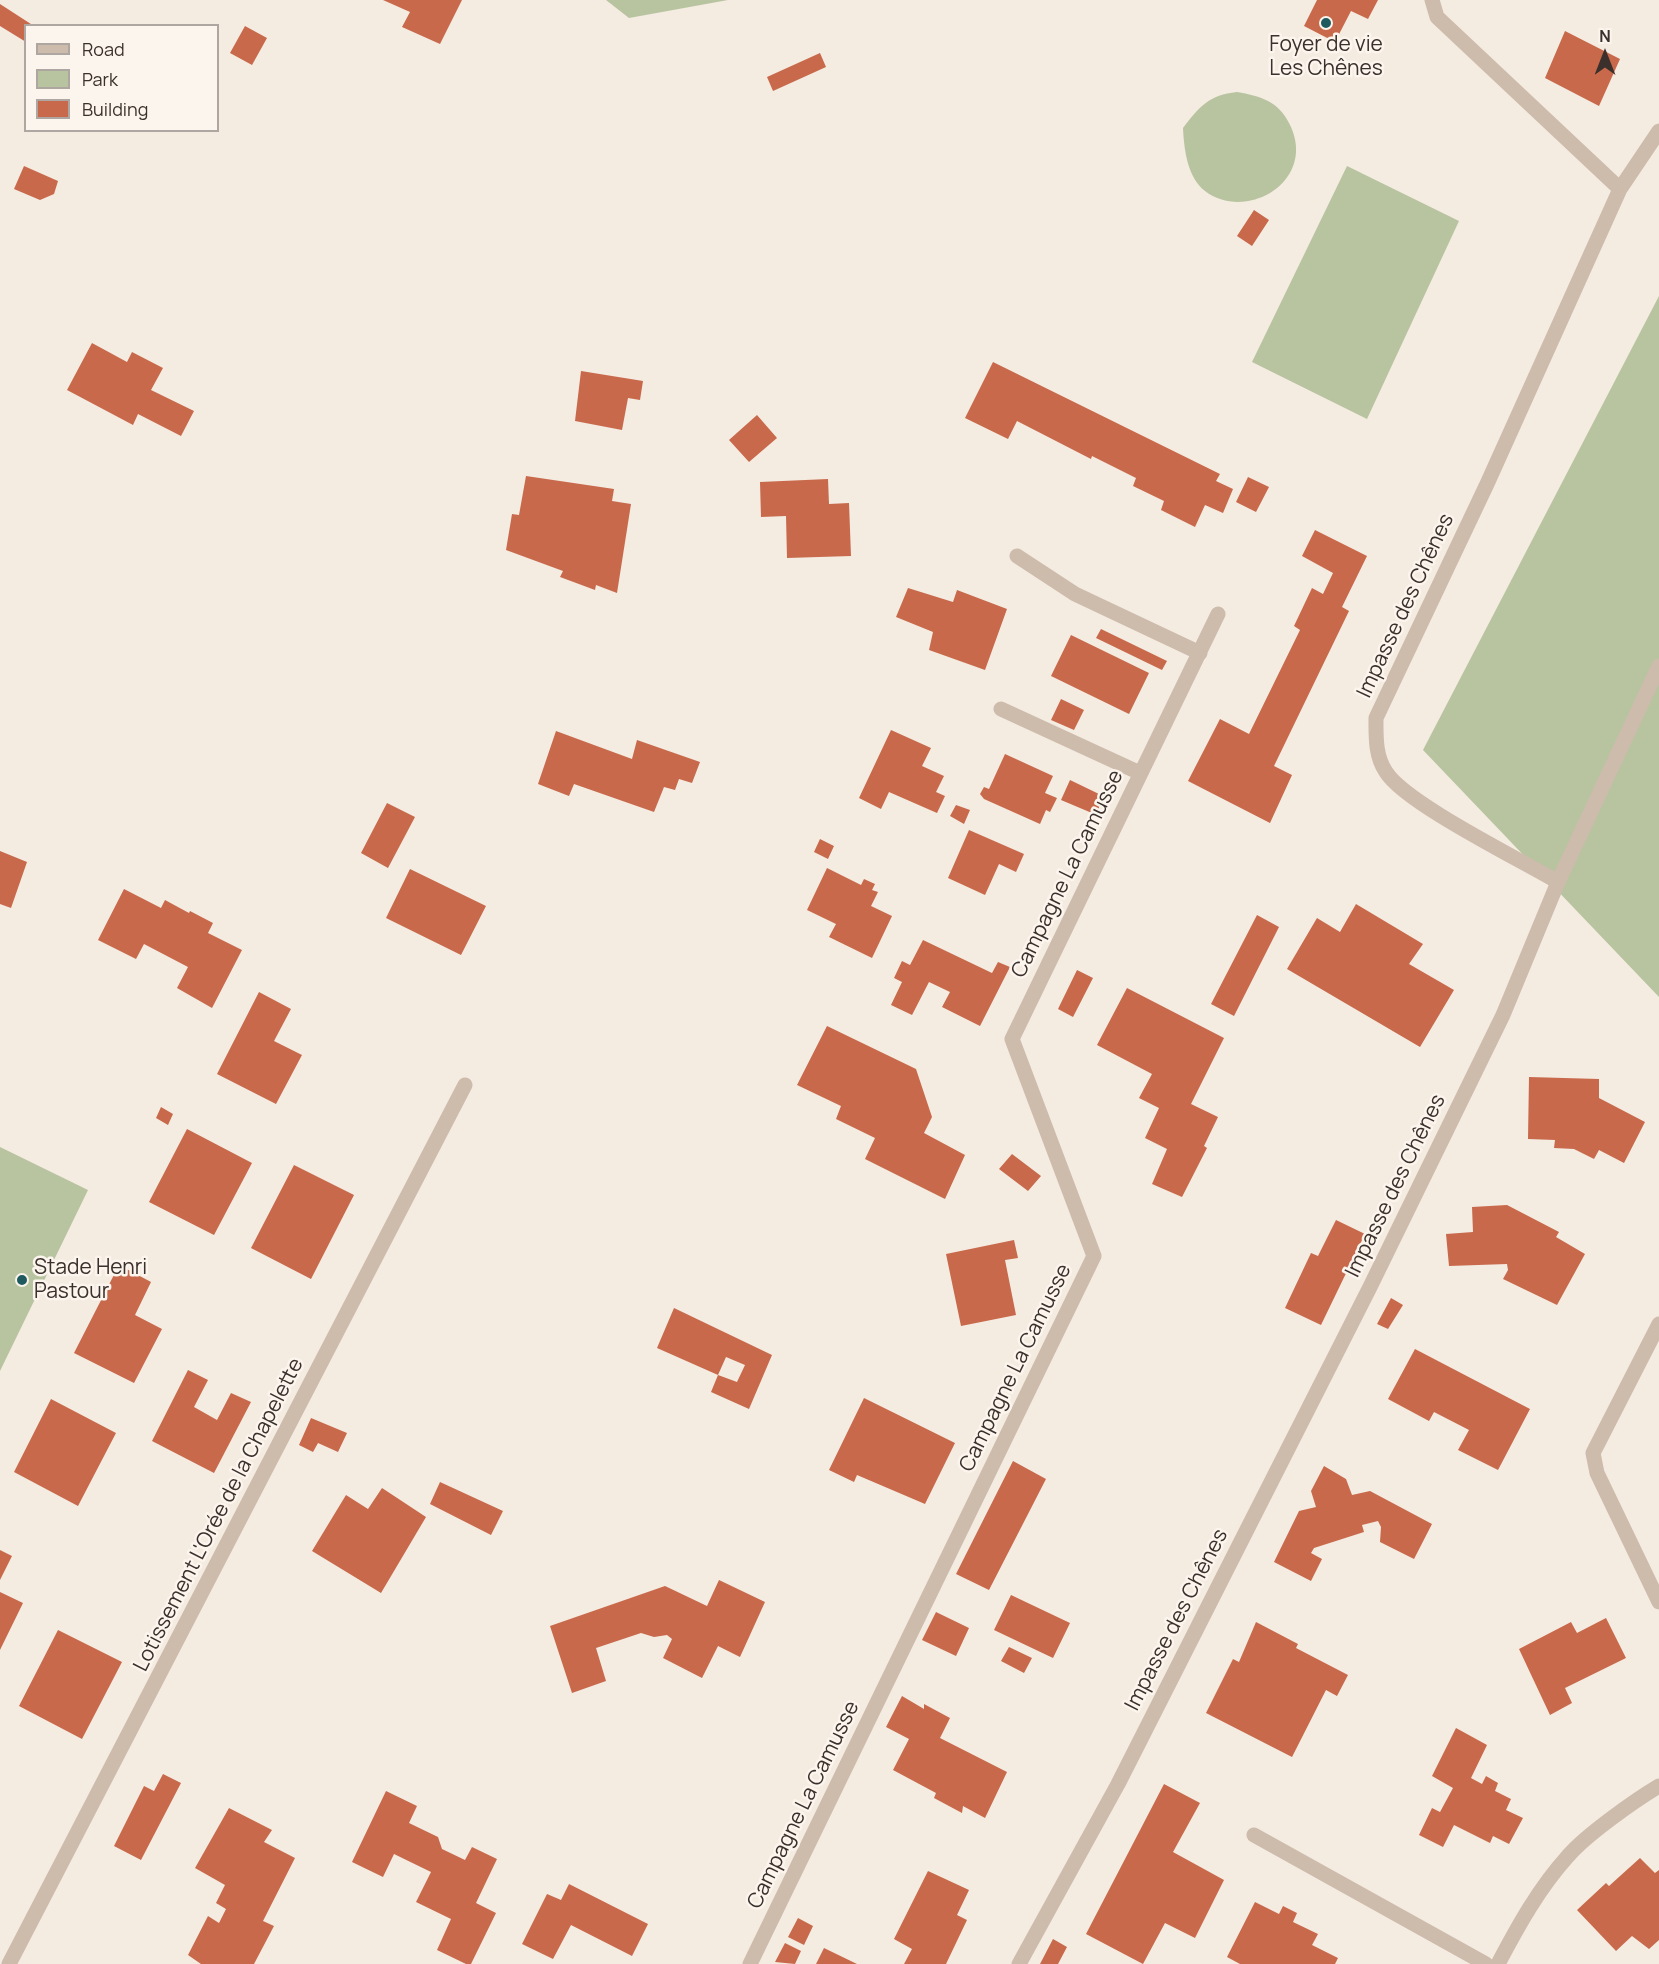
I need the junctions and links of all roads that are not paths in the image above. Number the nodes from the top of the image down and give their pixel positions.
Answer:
1 (1432, 0) edge
2 (1659, 131) edge
3 (1620, 189) junction
4 (1017, 556) dead end
5 (1218, 614) dead end
6 (1200, 653) junction
7 (1659, 666) edge
8 (1001, 709) dead end
9 (1140, 773) junction
10 (1558, 882) junction
11 (465, 1085) dead end
12 (1659, 1324) edge
13 (1659, 1602) edge
14 (1659, 1786) edge
15 (1254, 1835) dead end
16 (0, 1959) edge
17 (7, 1964) edge
18 (750, 1964) edge
19 (1019, 1964) edge
20 (1486, 1964) edge
21 (1498, 1964) edge

1 - 3 street
2 - 3 street, Impasse des Chênes
3 - 10 street, Impasse des Chênes
4 - 6 street
5 - 6 street, Campagne La Camusse
6 - 9 street, Campagne La Camusse
7 - 10 street
8 - 9 street
9 - 18 street, Campagne La Camusse
10 - 19 street, Impasse des Chênes
11 - 17 street, Lotissement L'Orée de la Chapelette
12 - 13 street
14 - 21 street
15 - 20 street
16 - 17 street

